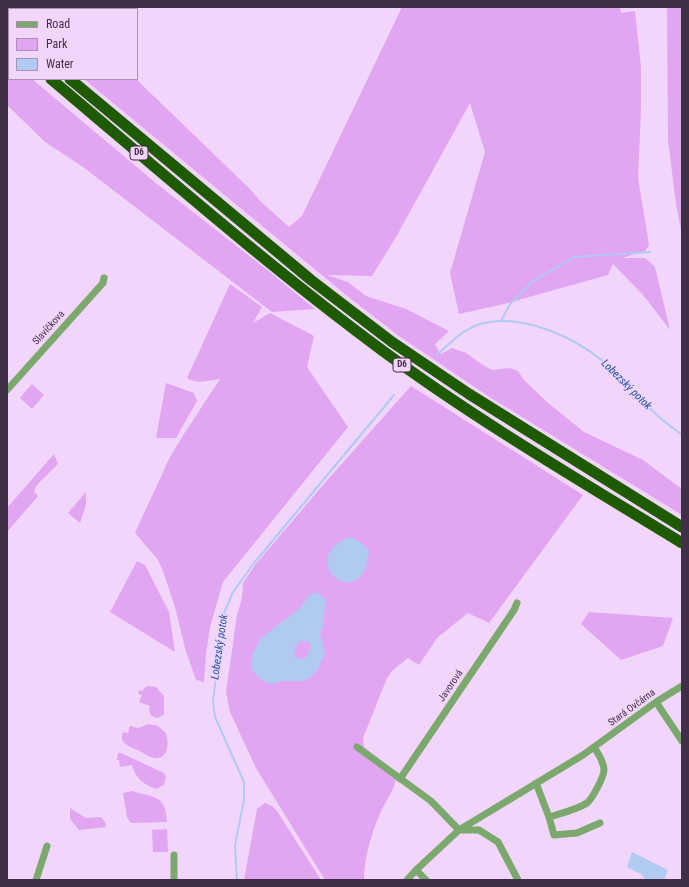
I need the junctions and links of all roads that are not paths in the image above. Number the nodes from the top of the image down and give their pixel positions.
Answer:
1 (52, 80) edge
2 (71, 80) edge
3 (104, 278) dead end
4 (7, 390) edge
5 (682, 527) edge
6 (682, 543) edge
7 (517, 603) dead end
8 (682, 686) edge
9 (656, 702) junction
10 (682, 741) edge
11 (357, 747) dead end
12 (594, 747) junction
13 (400, 779) junction
14 (536, 783) junction
15 (549, 817) junction
16 (600, 823) dead end
17 (459, 830) junction
18 (47, 846) dead end
19 (174, 855) dead end
20 (416, 870) junction
21 (36, 880) edge
22 (174, 880) edge
23 (407, 880) edge
24 (426, 880) edge
25 (518, 880) edge

1 - 6 highway, D6
2 - 5 highway, D6
3 - 4 street, Slavíčkova
7 - 13 street, Javorová
8 - 9 street, Stará Ovčárna
9 - 10 street
9 - 12 street, Stará Ovčárna
11 - 13 street
12 - 14 street, Stará Ovčárna
12 - 15 street
13 - 17 street
14 - 15 street
14 - 17 street, Stará Ovčárna
15 - 16 street
17 - 20 street, Stará Ovčárna
17 - 25 street
18 - 21 street
19 - 22 street
20 - 23 street, Stará Ovčárna
20 - 24 street

